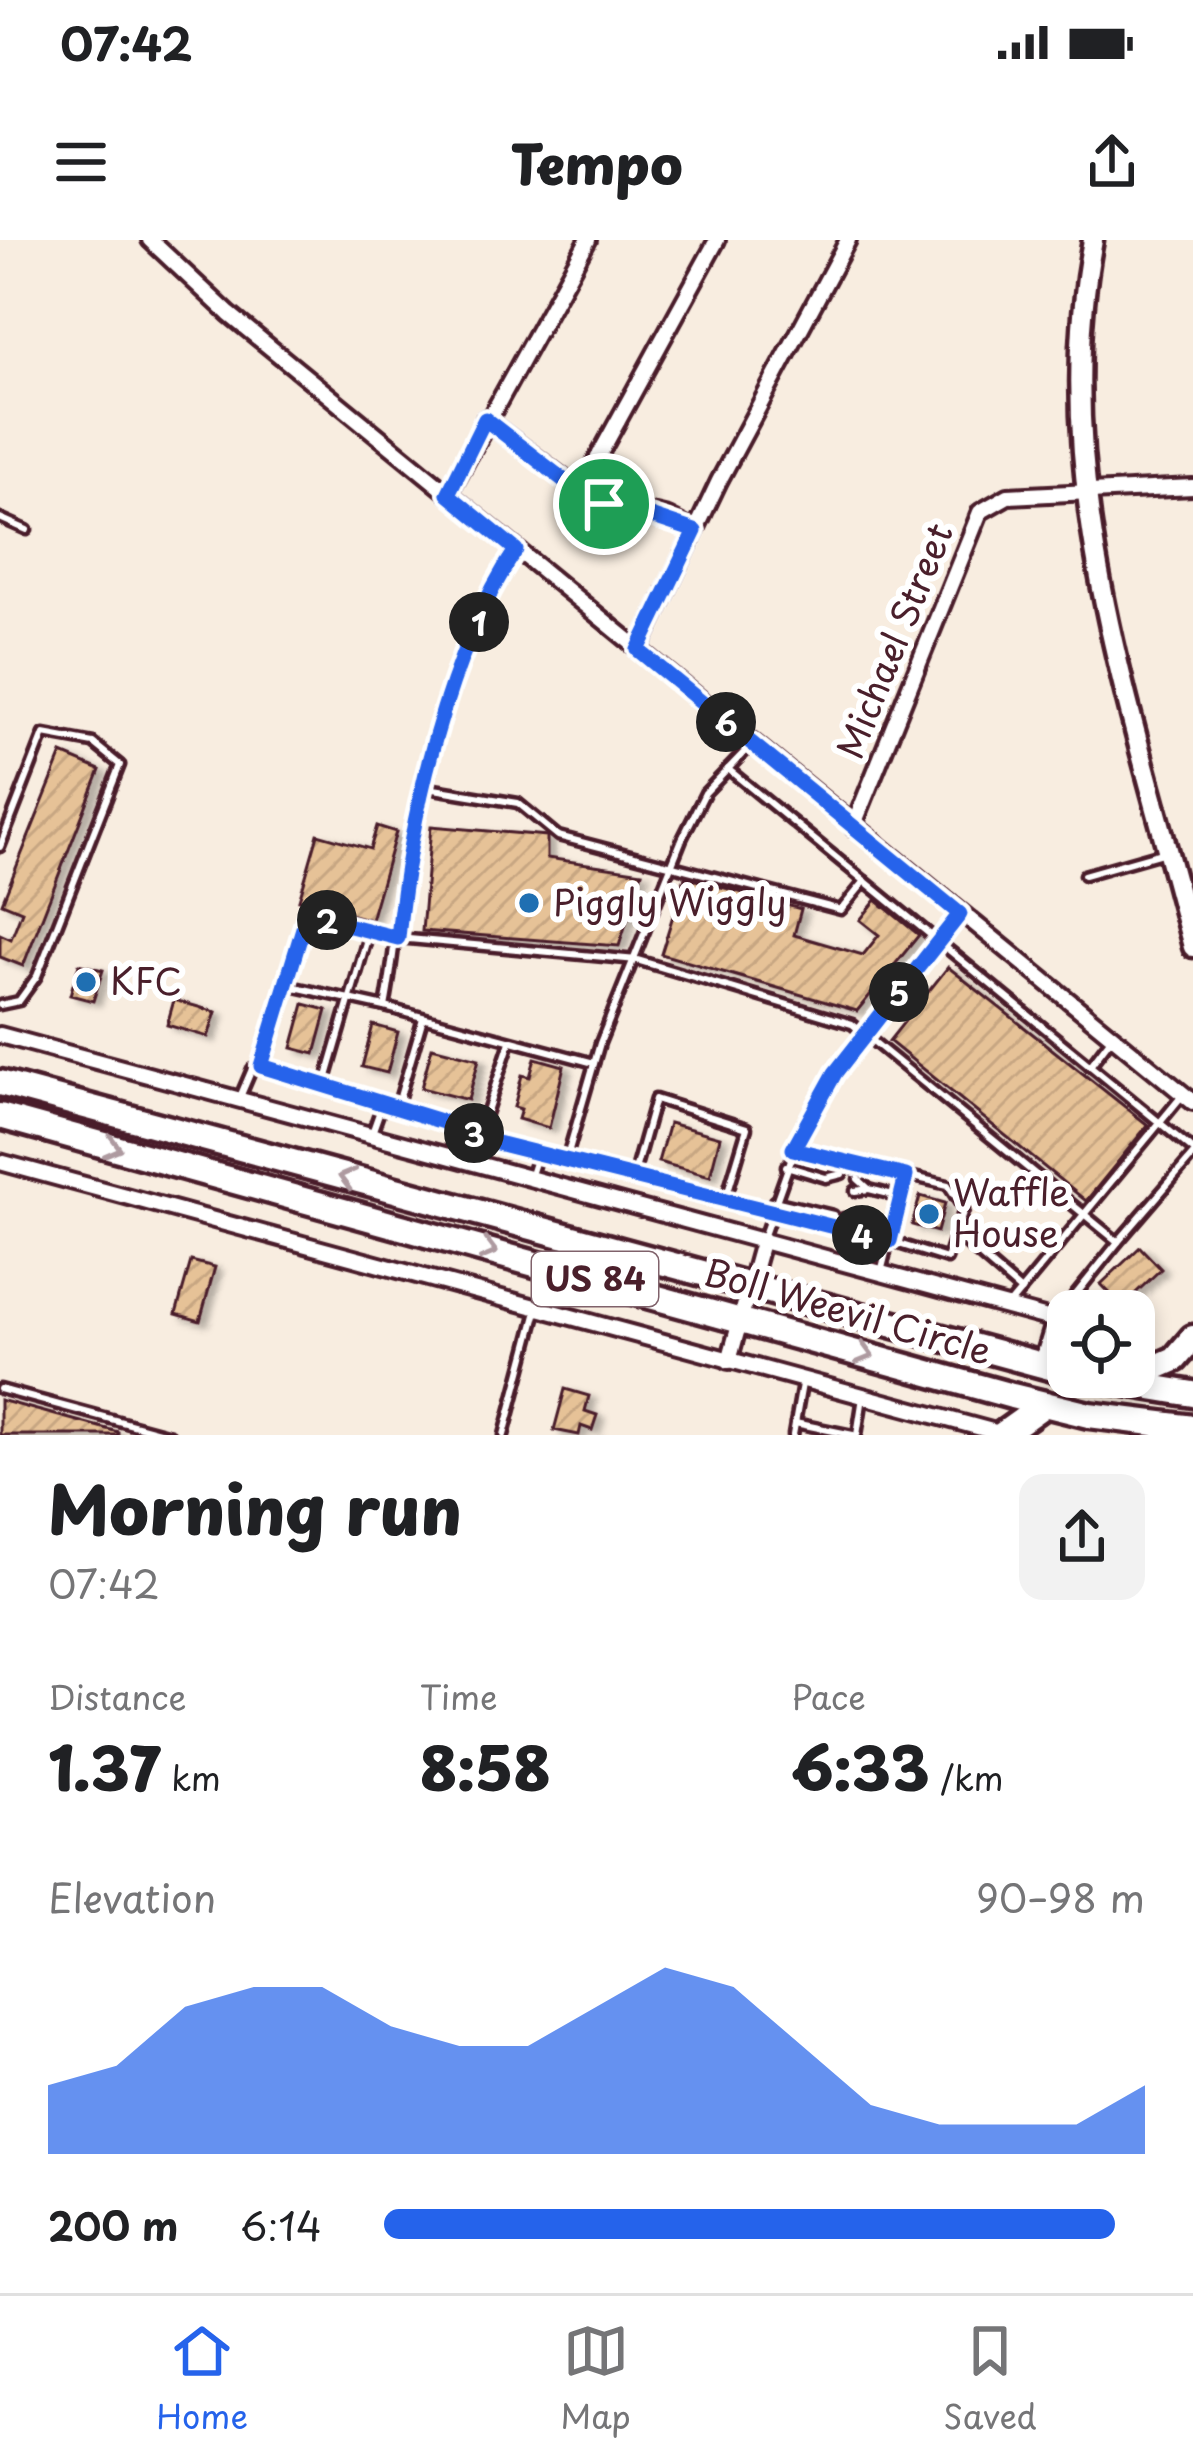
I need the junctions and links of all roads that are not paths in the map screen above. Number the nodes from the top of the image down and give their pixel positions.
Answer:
1 (150, 240) edge
2 (588, 240) edge
3 (717, 240) edge
4 (848, 240) edge
5 (1093, 240) edge
6 (485, 419) junction
7 (1193, 487) edge
8 (579, 492) junction
9 (448, 494) junction
10 (1084, 495) junction
11 (0, 518) edge
12 (26, 530) dead end
13 (695, 531) junction
14 (516, 550) junction
15 (638, 650) junction
16 (752, 744) junction
17 (728, 769) junction
18 (422, 787) junction
19 (853, 827) junction
20 (0, 848) edge
21 (1168, 851) junction
22 (671, 863) junction
23 (1084, 875) dead end
24 (865, 881) junction
25 (1186, 892) edge
26 (960, 914) junction
27 (368, 932) junction
28 (398, 938) junction
29 (938, 941) junction
30 (1193, 947) edge
31 (637, 960) junction
32 (286, 985) junction
33 (348, 1003) junction
34 (0, 1005) edge
35 (385, 1007) junction
36 (423, 1018) junction
37 (865, 1034) junction
38 (0, 1035) edge
39 (1112, 1037) junction
40 (510, 1041) junction
41 (594, 1063) junction
42 (261, 1066) junction
43 (1090, 1066) junction
44 (0, 1083) edge
45 (323, 1087) junction
46 (1188, 1098) edge
47 (239, 1100) junction
48 (383, 1102) junction
49 (397, 1107) junction
50 (0, 1116) edge
51 (1160, 1124) junction
52 (479, 1135) junction
53 (371, 1137) junction
54 (793, 1149) junction
55 (538, 1153) junction
56 (1193, 1153) edge
57 (566, 1160) junction
58 (0, 1162) edge
59 (786, 1166) junction
60 (906, 1176) junction
61 (633, 1177) junction
62 (530, 1179) junction
63 (840, 1181) dead end
64 (856, 1185) dead end
65 (901, 1197) junction
66 (725, 1201) junction
67 (774, 1201) junction
68 (771, 1212) junction
69 (833, 1215) dead end
70 (1086, 1216) junction
71 (844, 1218) dead end
72 (892, 1230) junction
73 (955, 1234) junction
74 (890, 1241) junction
75 (762, 1242) junction
76 (1118, 1242) junction
77 (880, 1274) junction
78 (748, 1287) junction
79 (1079, 1290) edge
80 (1021, 1292) junction
81 (538, 1308) junction
82 (1007, 1308) junction
83 (740, 1318) junction
84 (1047, 1318) edge
85 (1193, 1338) edge
86 (1047, 1346) edge
87 (729, 1360) junction
88 (1041, 1366) junction
89 (1047, 1367) edge
90 (1155, 1370) edge
91 (802, 1380) junction
92 (1155, 1386) edge
93 (0, 1389) edge
94 (994, 1391) junction
95 (1193, 1394) edge
96 (863, 1396) junction
97 (1045, 1405) junction
98 (1089, 1414) junction
99 (795, 1423) junction
100 (1193, 1428) edge
101 (1003, 1434) edge
102 (170, 1435) edge
103 (504, 1435) edge
104 (793, 1435) edge
105 (855, 1435) edge
106 (1125, 1435) edge

1 - 9 street
2 - 6 street
3 - 8 street
4 - 13 street
5 - 10 main road
6 - 8 street
6 - 9 street
7 - 10 street, Michael Street
8 - 13 street
9 - 14 street
10 - 19 street, Michael Street
10 - 21 main road
11 - 12 lane
13 - 15 street
14 - 15 street
14 - 18 lane
15 - 16 street
16 - 17 lane
16 - 19 street
17 - 22 lane
17 - 24 lane
18 - 22 lane
18 - 28 lane
19 - 26 street
20 - 34 lane
21 - 23 lane
21 - 25 main road
22 - 24 lane
22 - 31 lane
24 - 29 lane
25 - 30 main road
26 - 29 lane
26 - 39 street
27 - 28 lane
27 - 32 lane
27 - 33 lane
28 - 31 lane
28 - 35 lane
29 - 37 lane
29 - 43 lane
31 - 37 lane
31 - 41 lane
32 - 33 lane
32 - 42 lane
33 - 35 lane
33 - 45 lane
35 - 36 lane
36 - 40 lane
36 - 49 lane
37 - 54 lane
37 - 70 lane
38 - 47 street
39 - 43 lane
39 - 46 street
40 - 41 lane
40 - 52 lane
41 - 57 lane
42 - 45 lane
42 - 47 lane
43 - 51 lane
78 -> 44 highway, Boll Weevil Circle / US 84
45 - 48 lane
46 - 51 lane
47 - 53 street
48 - 49 lane
48 - 53 lane
49 - 52 lane
50 -> 83 highway, Boll Weevil Circle / US 84
51 - 56 lane
51 - 70 lane
52 - 55 lane
53 - 62 street
54 - 59 lane
54 - 60 lane
55 - 57 lane
55 - 62 lane
56 - 76 lane
57 - 61 lane
58 - 81 street
59 - 63 lane
59 - 67 lane
60 - 65 lane
60 - 73 lane
61 - 66 lane
61 - 66 lane
62 - 75 street
64 - 65 lane
65 - 72 lane
66 - 68 lane
67 - 68 lane
67 - 69 lane
68 - 74 lane
68 - 75 lane
70 - 76 lane
70 - 80 lane
71 - 72 lane
72 - 74 lane
73 - 74 lane
73 - 80 lane
74 - 77 lane
75 - 77 street
75 - 78 street
76 - 79 lane
77 - 82 street
78 - 83 street
78 - 88 highway, Boll Weevil Circle / US 84
80 - 82 lane
81 - 87 street
81 - 103 lane
82 - 84 street
83 - 87 street
83 -> 94 highway, Boll Weevil Circle / US 84
85 - 90 highway
86 - 88 street
87 - 91 street
88 - 89 highway, Boll Weevil Circle / US 84
91 - 96 street
91 - 99 lane
92 - 95 highway
93 - 102 lane
94 - 97 highway, Boll Weevil Circle / US 84
94 - 101 highway
96 - 101 street
96 - 105 lane
97 - 98 highway, Boll Weevil Circle / US 84
97 - 101 highway
98 - 100 highway, Boll Weevil Circle / US 84
98 - 106 highway
99 - 104 lane
99 - 105 lane

